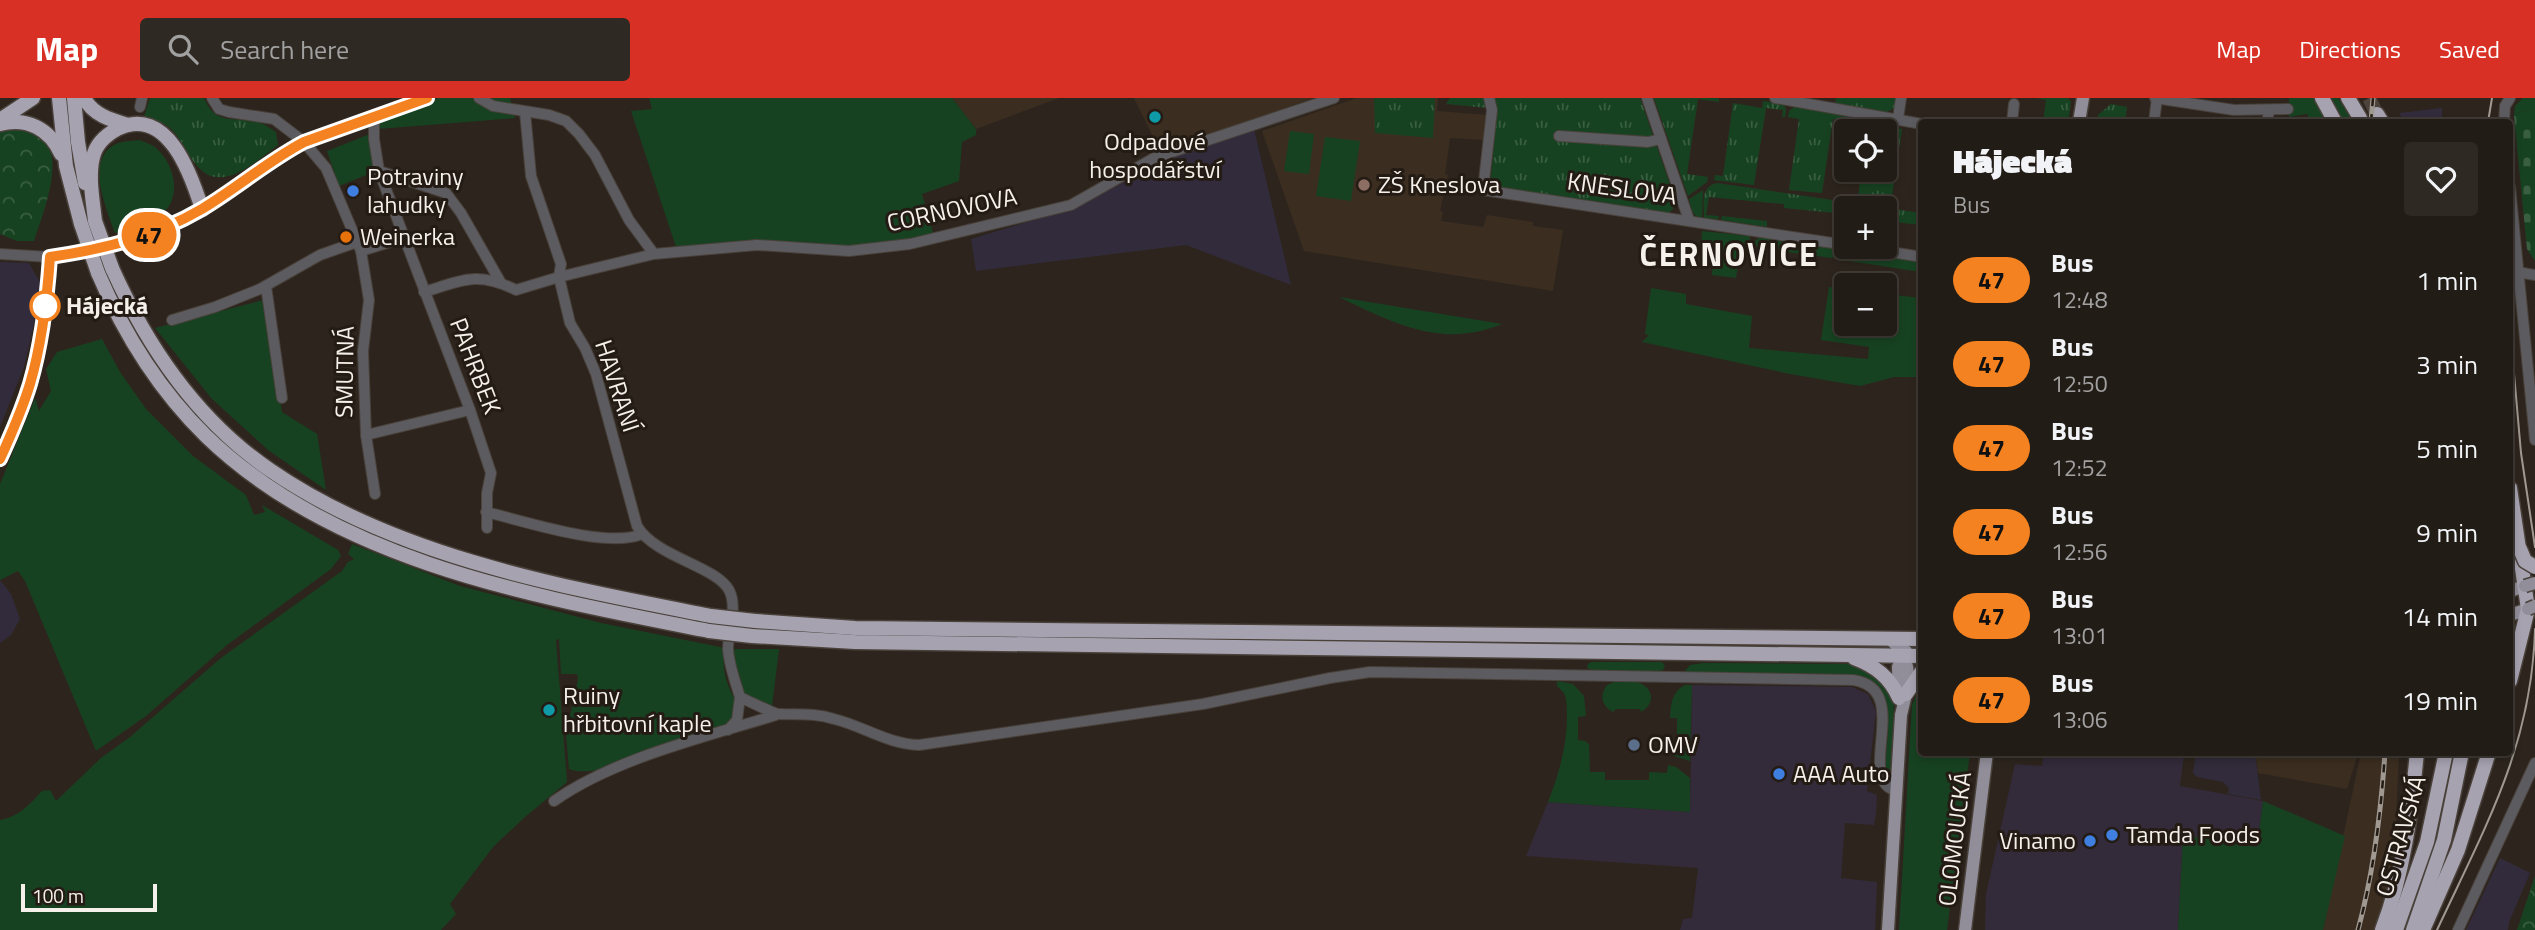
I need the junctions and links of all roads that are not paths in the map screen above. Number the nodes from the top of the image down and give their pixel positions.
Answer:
1 (33, 98) edge
2 (59, 98) edge
3 (74, 98) edge
4 (85, 98) edge
5 (212, 98) edge
6 (427, 98) edge
7 (479, 98) edge
8 (1334, 98) edge
9 (1489, 98) edge
10 (1647, 98) edge
11 (1775, 98) edge
12 (1901, 98) edge
13 (2083, 98) edge
14 (2156, 98) edge
15 (2322, 98) edge
16 (2348, 98) edge
17 (2510, 98) edge
18 (1806, 100) edge
19 (2014, 104) dead end
20 (2288, 109) dead end
21 (2269, 111) junction
22 (525, 112) junction
23 (374, 116) junction
24 (2360, 118) dead end
25 (1898, 119) junction
26 (2012, 119) edge
27 (2080, 119) edge
28 (2154, 119) edge
29 (2268, 119) edge
30 (2333, 119) edge
31 (2504, 119) edge
32 (0, 122) edge
33 (1918, 123) edge
34 (128, 125) junction
35 (1559, 136) dead end
36 (1661, 139) junction
37 (304, 142) junction
38 (66, 166) junction
39 (379, 171) junction
40 (202, 209) junction
41 (2513, 219) edge
42 (1689, 220) junction
43 (88, 223) junction
44 (403, 238) junction
45 (1834, 243) edge
46 (118, 244) dead end
47 (359, 246) junction
48 (80, 252) dead end
49 (1897, 253) edge
50 (0, 254) edge
51 (654, 254) junction
52 (1918, 256) edge
53 (50, 257) junction
54 (105, 270) junction
55 (2518, 272) junction
56 (2535, 275) edge
57 (559, 276) junction
58 (501, 283) junction
59 (266, 286) junction
60 (424, 292) junction
61 (172, 320) dead end
62 (282, 398) dead end
63 (2533, 407) edge
64 (470, 410) junction
65 (366, 435) junction
66 (2535, 440) edge
67 (0, 459) edge
68 (374, 494) dead end
69 (2513, 507) edge
70 (486, 512) junction
71 (487, 528) dead end
72 (642, 534) junction
73 (2520, 550) junction
74 (2535, 567) edge
75 (2530, 584) edge
76 (2513, 590) edge
77 (2531, 608) edge
78 (2513, 614) edge
79 (754, 629) junction
80 (1918, 638) edge
81 (1890, 639) junction
82 (1918, 639) edge
83 (1839, 654) junction
84 (1904, 656) junction
85 (1918, 656) edge
86 (2513, 671) edge
87 (1918, 676) edge
88 (740, 696) junction
89 (1902, 696) junction
90 (776, 715) junction
91 (728, 730) junction
92 (1987, 756) edge
93 (2417, 756) edge
94 (2445, 756) edge
95 (2461, 756) edge
96 (2488, 756) edge
97 (2535, 763) edge
98 (1898, 791) junction
99 (554, 801) dead end
100 (1888, 930) edge
101 (1965, 930) edge
102 (2382, 930) edge
103 (2396, 930) edge
104 (2413, 930) edge
105 (2423, 930) edge
106 (2458, 930) edge

1 - 32 highway
2 - 38 highway
3 - 43 highway
4 - 34 highway
5 - 37 street, SMUTNÁ
6 - 23 street
7 - 22 street
8 - 51 street, CORNOVOVA
9 - 42 street, KNESLOVA
10 - 36 street
11 - 18 street
12 - 25 street
13 - 27 main road
14 - 21 street
14 - 28 street
15 - 30 highway
16 - 24 highway
17 - 31 street
18 - 25 street
19 - 26 street
20 - 21 street
21 - 29 street
22 - 51 street
22 - 57 street, HAVRANÍ
23 - 37 street
23 - 39 street, PAHRBEK
25 - 33 street
32 - 38 highway
34 - 40 highway
34 - 43 highway
35 - 36 street
36 - 42 street
37 - 40 street
37 - 47 street, SMUTNÁ
38 - 43 highway
39 - 44 street, PAHRBEK
39 - 58 street
40 - 46 street
41 - 55 street
42 - 45 street, KNESLOVA
43 - 54 highway, bridge
44 - 47 street
44 - 60 street, PAHRBEK
47 - 59 street
47 - 65 street, SMUTNÁ
48 - 53 street
49 - 52 street
50 - 53 street
51 - 57 street, CORNOVOVA
53 - 67 street
54 - 79 highway, bridge
54 - 79 highway, bridge
55 - 56 street
55 - 63 street
57 - 58 street, CORNOVOVA
57 - 72 street, HAVRANÍ
58 - 60 street
59 - 61 street
59 - 62 street
60 - 64 street, PAHRBEK
63 - 66 street
64 - 65 street
64 - 70 street, PAHRBEK
65 - 68 street, SMUTNÁ
69 - 73 highway
70 - 71 street, PAHRBEK
70 - 72 street
72 - 88 street
73 - 74 highway, bridge
73 - 75 highway, bridge
75 - 76 main road
75 - 77 highway
77 - 78 main road
77 - 86 highway
79 - 81 highway
79 - 83 highway
80 - 81 highway
81 - 84 main road
82 - 84 main road
83 - 84 highway
83 - 89 highway
84 - 85 highway
84 - 89 main road
87 - 89 highway
88 - 90 street
88 - 91 street
89 - 98 main road
90 - 91 street
90 - 98 street
91 - 99 street
92 - 101 main road, OLOMOUCKÁ
93 - 102 highway
94 - 103 highway, OSTRAVSKÁ
95 - 104 highway, OSTRAVSKÁ
96 - 105 highway
97 - 106 street
98 - 100 main road

